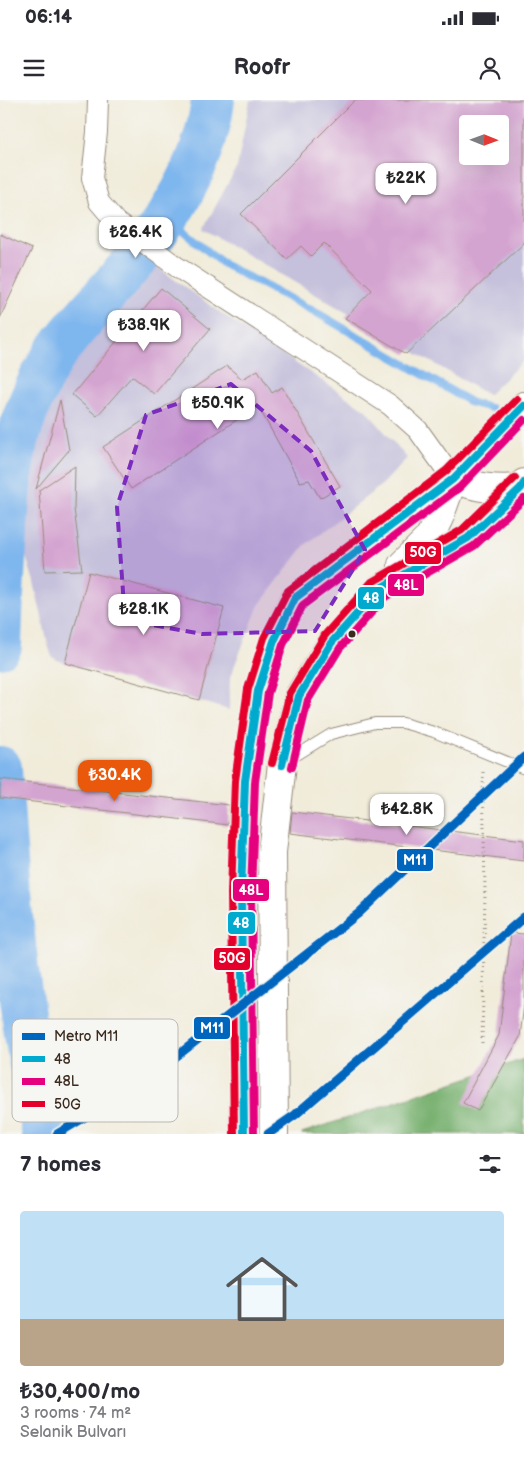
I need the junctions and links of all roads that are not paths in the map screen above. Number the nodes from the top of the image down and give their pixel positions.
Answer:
1 (98, 100) edge
2 (524, 406) edge
3 (453, 479) junction
4 (520, 494) edge
5 (379, 589) junction
6 (282, 764) junction
7 (522, 768) dead end
8 (244, 1134) edge
9 (274, 1134) edge

1 - 3 street
2 - 3 main road
3 - 4 main road
3 - 5 main road
3 - 8 main road
4 - 5 main road
5 - 6 main road
6 - 7 lane
6 - 9 main road

